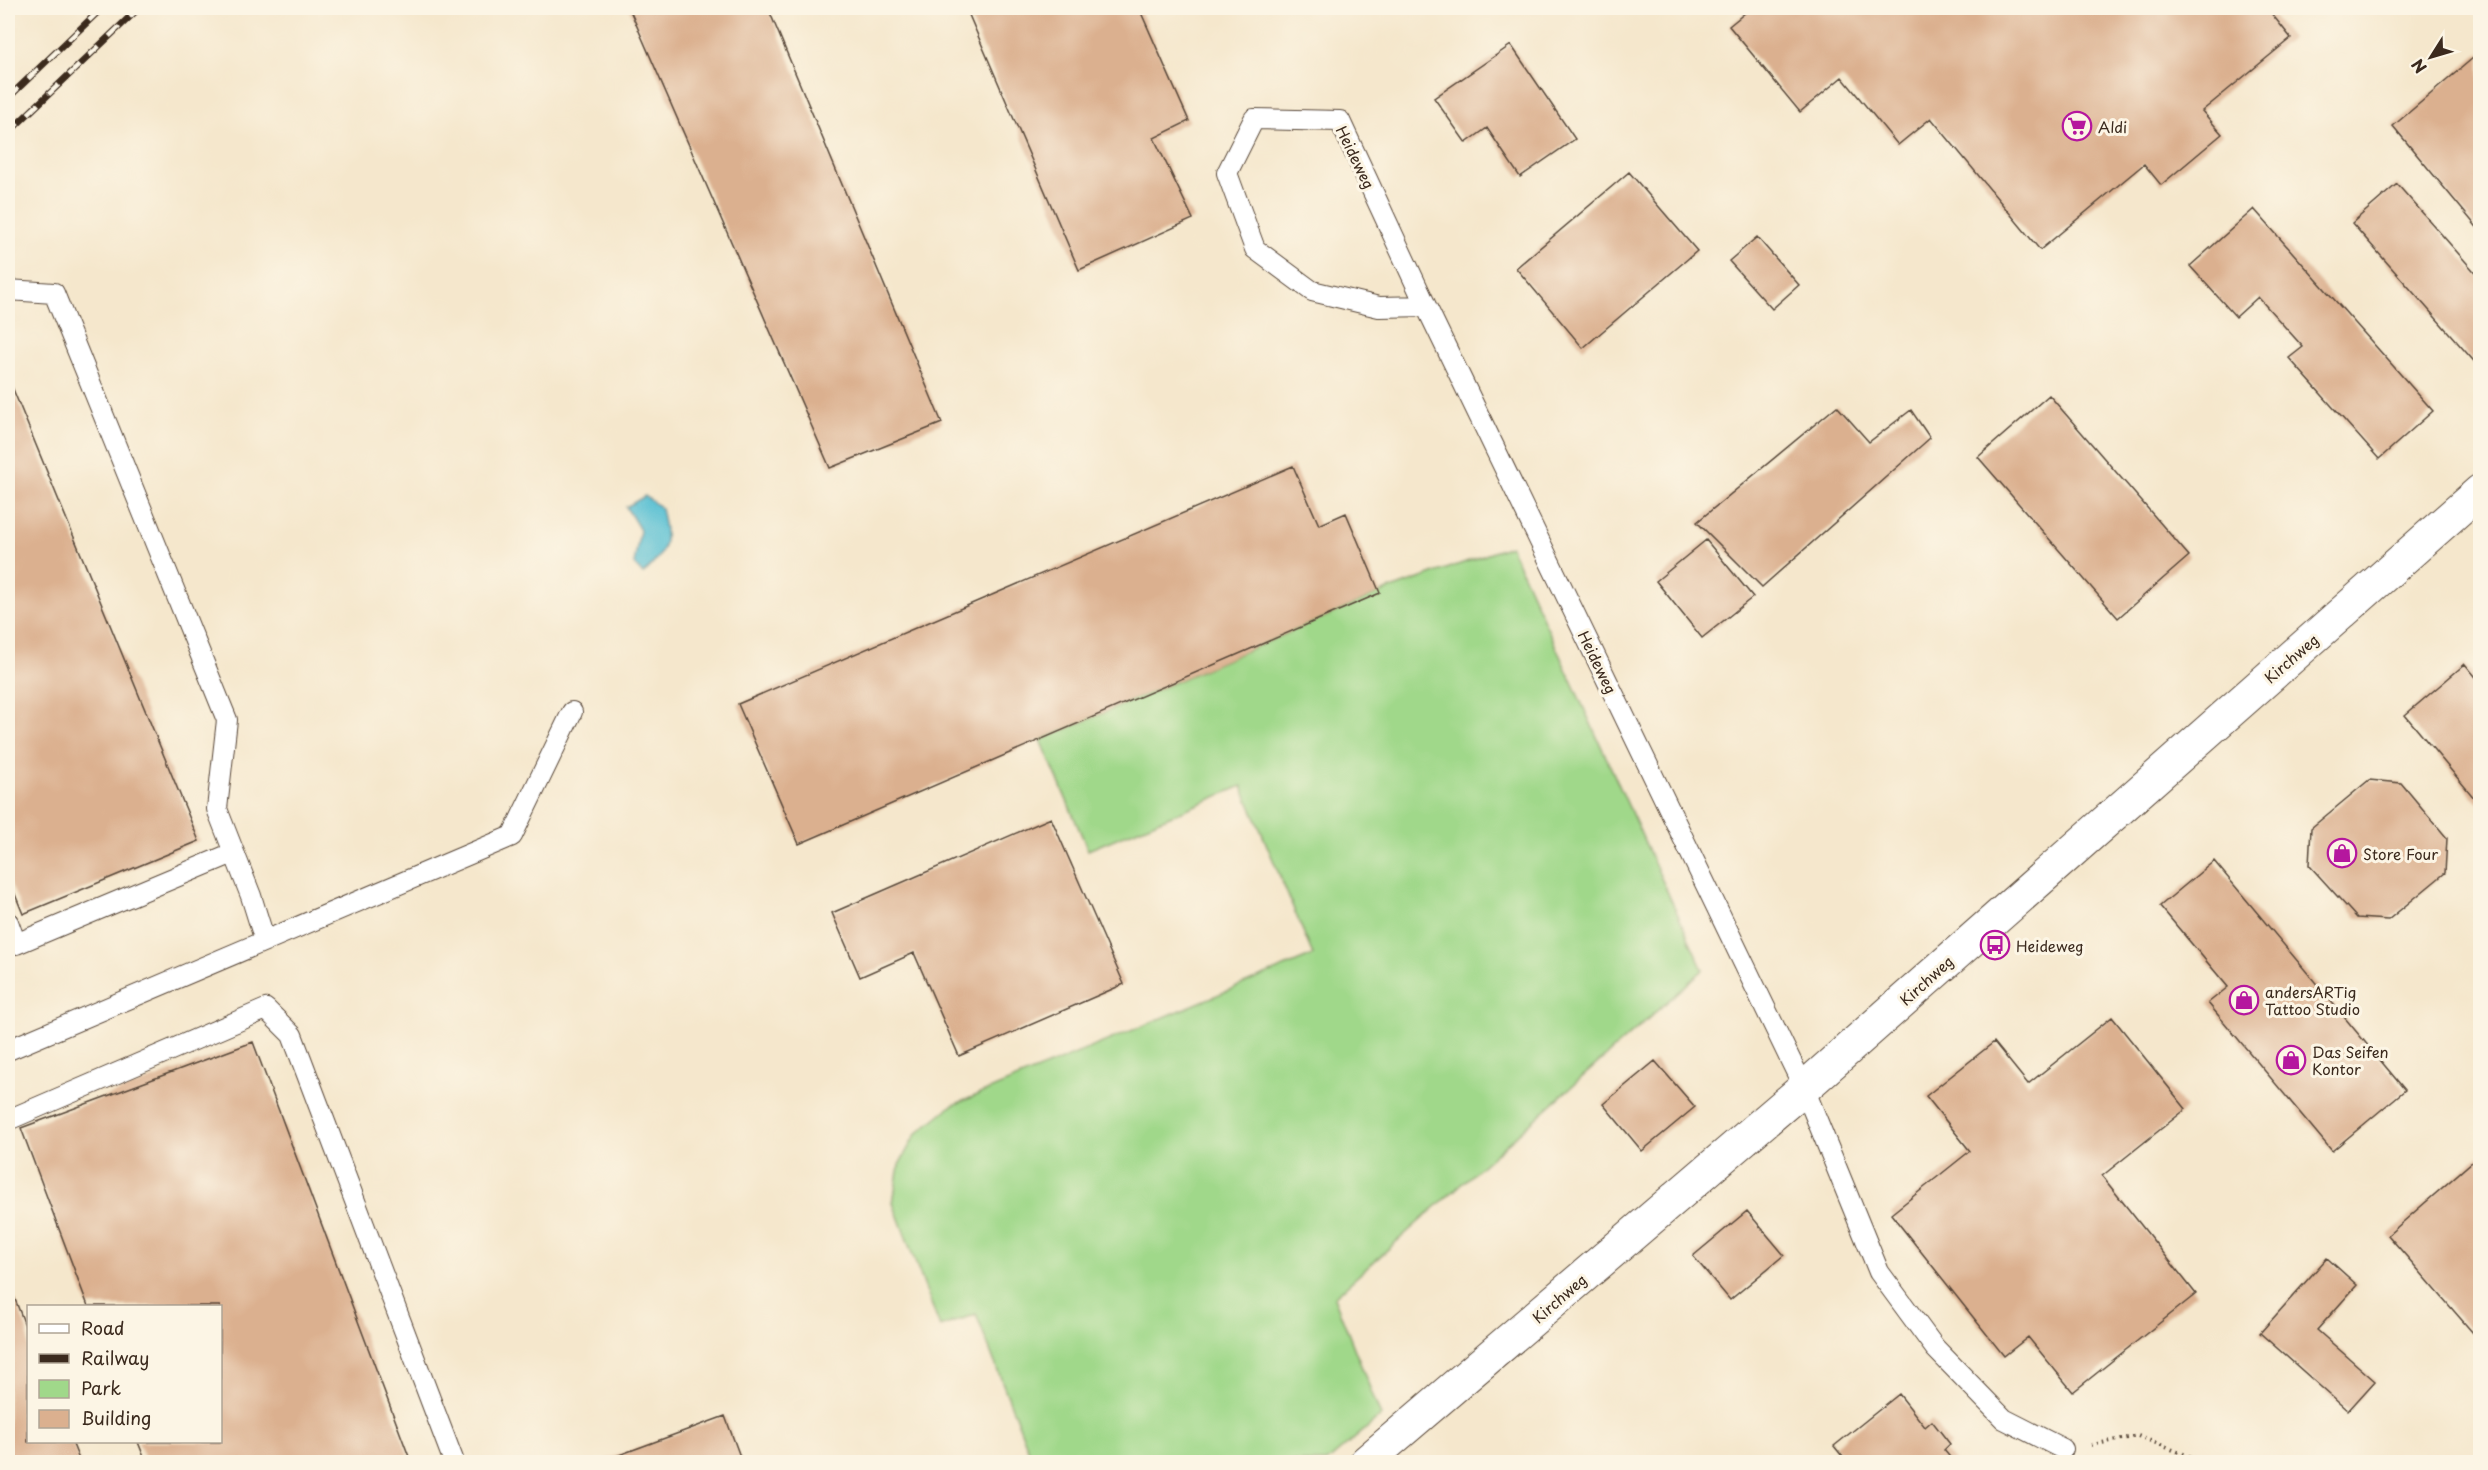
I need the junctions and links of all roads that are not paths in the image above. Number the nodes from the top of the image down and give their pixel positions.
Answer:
1 (8, 290) edge
2 (1426, 306) junction
3 (2481, 491) edge
4 (572, 712) dead end
5 (233, 854) junction
6 (8, 922) edge
7 (265, 941) junction
8 (8, 1050) edge
9 (1804, 1089) junction
10 (8, 1120) edge
11 (2063, 1449) road end
12 (454, 1462) edge
13 (1366, 1462) edge

1 - 5 lane
2 - 2 lane, Heideweg
2 - 9 lane, Heideweg
3 - 9 street, Kirchweg
4 - 7 lane
5 - 6 lane
5 - 7 lane
7 - 8 lane
9 - 11 lane, Heideweg
9 - 13 street, Kirchweg
10 - 12 lane

